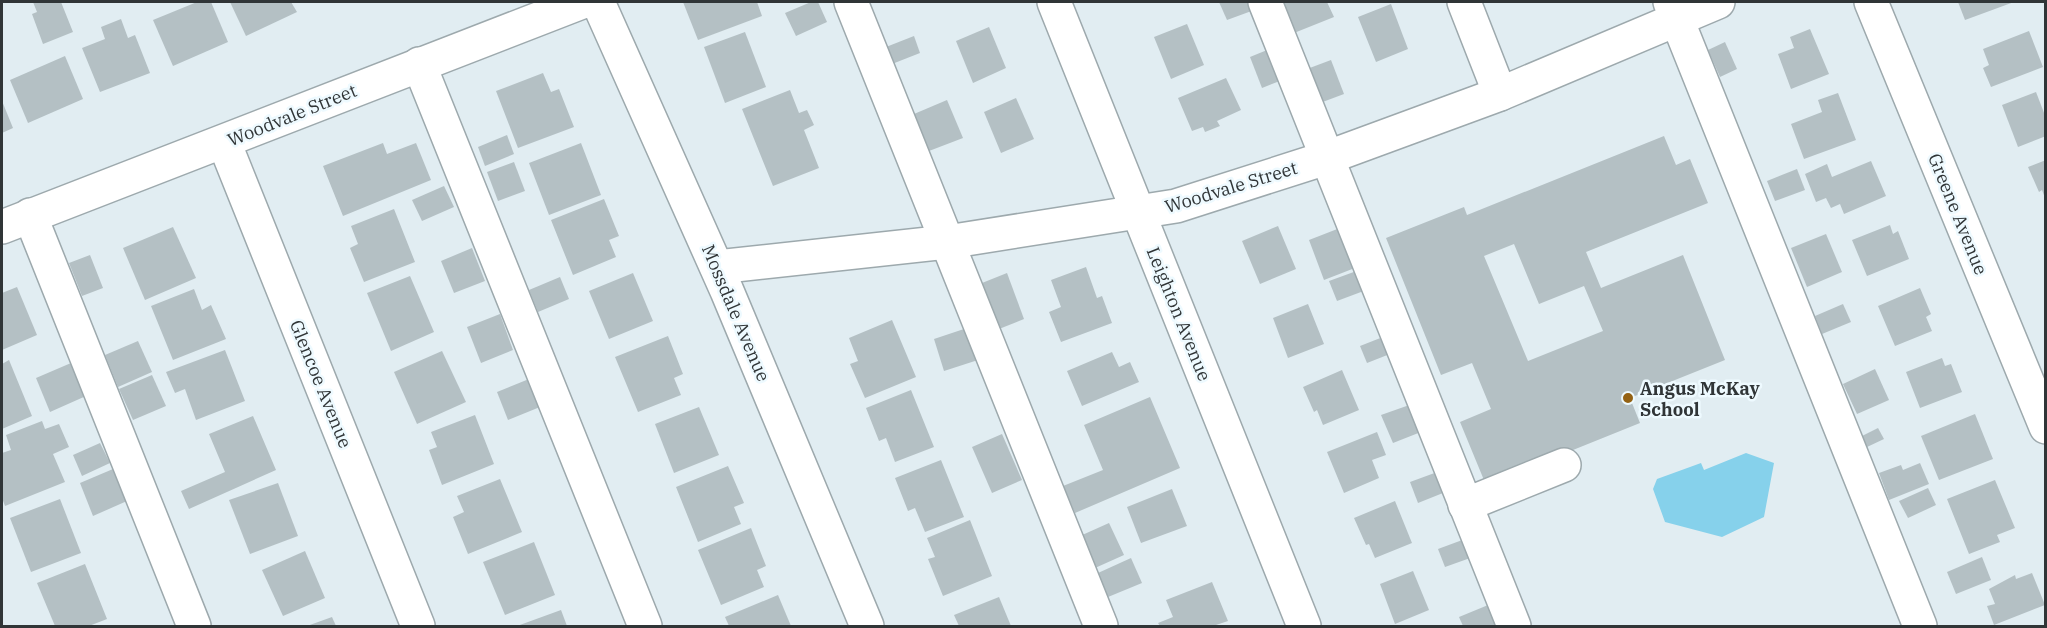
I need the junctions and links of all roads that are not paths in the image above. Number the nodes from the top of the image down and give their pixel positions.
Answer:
1 (582, 2) edge
2 (598, 2) edge
3 (851, 2) edge
4 (1054, 2) edge
5 (1264, 2) edge
6 (1464, 2) edge
7 (1718, 2) edge
8 (1871, 2) edge
9 (1674, 11) edge
10 (418, 64) junction
11 (1500, 94) junction
12 (224, 142) junction
13 (1326, 158) junction
14 (1138, 213) junction
15 (16, 221) edge
16 (947, 242) junction
17 (717, 267) junction
18 (2046, 427) edge
19 (1564, 465) dead end
20 (1465, 505) junction
21 (194, 627) edge
22 (418, 627) edge
23 (645, 627) edge
24 (867, 627) edge
25 (1101, 627) edge
26 (1304, 627) edge
27 (1514, 627) edge
28 (1920, 627) edge

1 - 10 street, Woodvale Street
2 - 17 street, Mossdale Avenue
3 - 16 street
4 - 14 street, Leighton Avenue
5 - 13 street
6 - 11 street
7 - 9 street, Woodvale Street
8 - 18 street, Greene Avenue
9 - 11 street, Woodvale Street
9 - 28 street
10 - 12 street, Woodvale Street
10 - 23 street
11 - 13 street, Woodvale Street
12 - 15 street, Woodvale Street
12 - 22 street, Glencoe Avenue
13 - 14 street, Woodvale Street
13 - 20 street
14 - 16 street, Woodvale Street
14 - 26 street, Leighton Avenue
15 - 21 street
16 - 17 street, Woodvale Street
16 - 25 street
17 - 24 street, Mossdale Avenue
19 - 20 street
20 - 27 street

